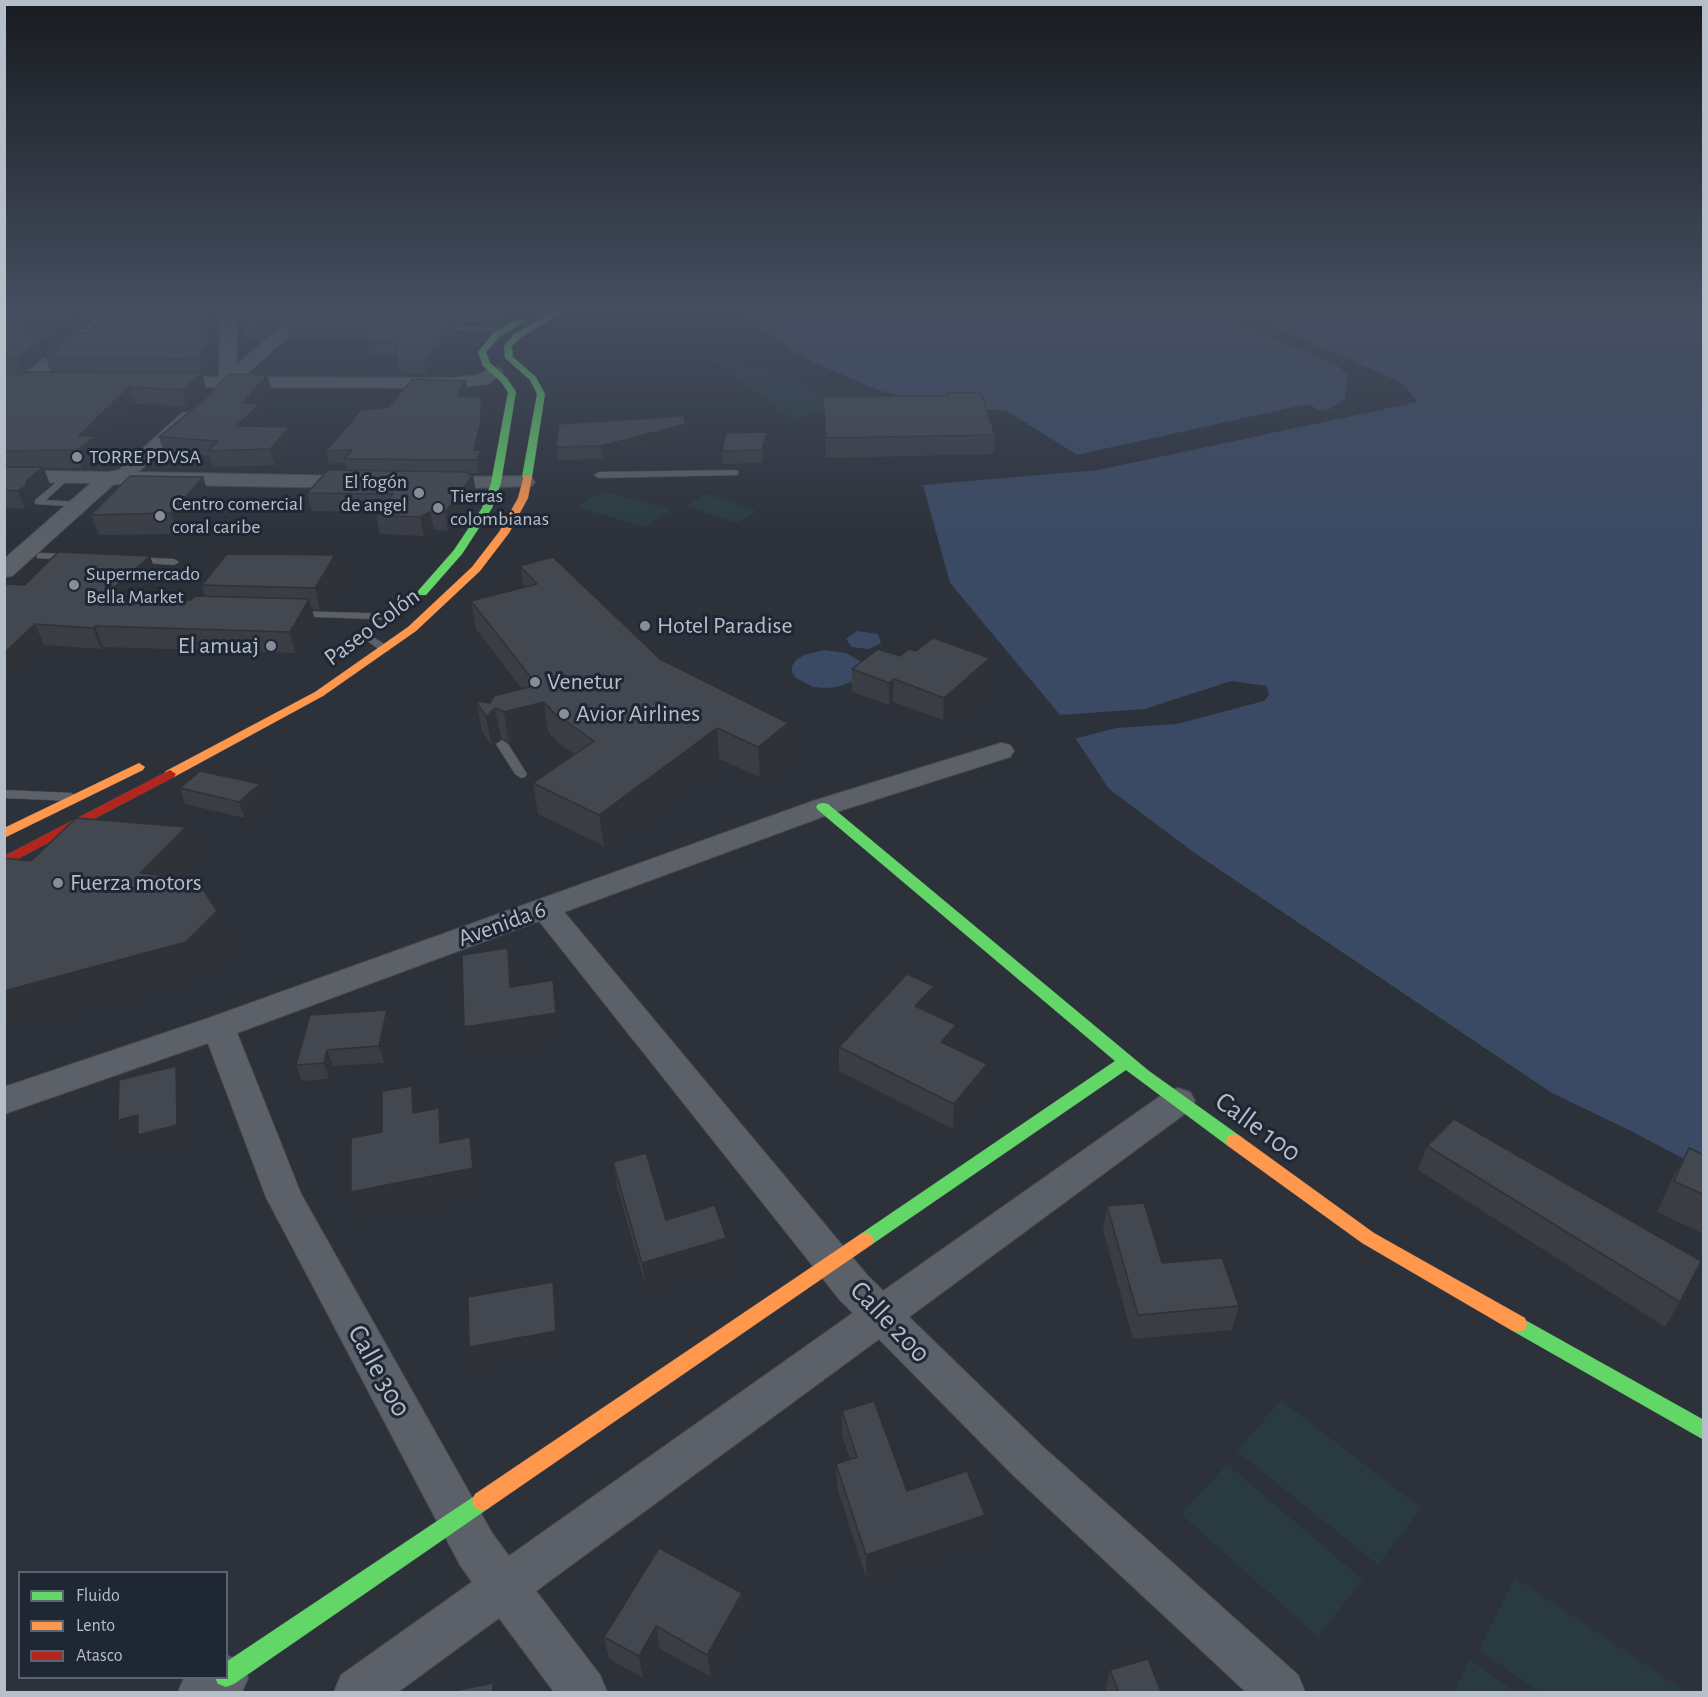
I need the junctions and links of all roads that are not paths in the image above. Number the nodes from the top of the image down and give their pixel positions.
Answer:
1 (19, 388) edge
2 (220, 388) edge
3 (511, 388) edge
4 (540, 388) edge
5 (4, 398) edge
6 (735, 473) dead end
7 (599, 475) dead end
8 (4, 476) edge
9 (122, 476) junction
10 (65, 478) junction
11 (377, 482) edge
12 (413, 482) edge
13 (496, 483) junction
14 (525, 483) junction
15 (79, 505) junction
16 (41, 556) junction
17 (86, 558) edge
18 (119, 559) edge
19 (174, 562) dead end
20 (4, 571) edge
21 (4, 589) edge
22 (278, 614) edge
23 (396, 617) junction
24 (366, 641) joint
25 (385, 648) junction
26 (502, 744) dead end
27 (1001, 751) dead end
28 (149, 762) dead end
29 (521, 774) dead end
30 (4, 794) edge
31 (77, 797) junction
32 (823, 807) junction
33 (4, 834) edge
34 (4, 862) edge
35 (544, 909) junction
36 (218, 1027) junction
37 (1127, 1061) junction
38 (4, 1101) edge
39 (1178, 1101) junction
40 (833, 1262) junction
41 (881, 1315) junction
42 (1704, 1431) edge
43 (459, 1517) junction
44 (503, 1588) junction
45 (228, 1675) edge
46 (222, 1679) edge
47 (202, 1692) edge
48 (358, 1692) edge
49 (583, 1692) edge
50 (1281, 1692) edge

1 - 5 street
2 - 9 street
3 - 13 street, Paseo Colón
4 - 14 street, Paseo Colón
6 - 7 lane
8 - 10 street
9 - 10 street
9 - 11 street
9 - 15 street
9 - 16 street
10 - 15 lane
12 - 13 street
13 - 14 street
13 - 23 street, Paseo Colón
14 - 25 street, Paseo Colón
15 - 20 street
16 - 17 lane
16 - 21 street
18 - 19 lane
22 - 23 lane
23 - 24 street, Paseo Colón
24 - 25 lane
25 - 34 street, Paseo Colón
26 - 29 lane
27 - 32 street, Avenida 6
28 - 31 street
30 - 31 lane
31 - 33 street
32 - 35 street, Avenida 6
32 - 37 street, Calle 100
35 - 36 street, Avenida 6
35 - 40 street, Calle 200
36 - 38 street, Avenida 6
36 - 43 street, Calle 300
37 - 39 street, Calle 100
37 - 40 street
39 - 41 street
39 - 42 street, Calle 100
40 - 41 street, Calle 200
40 - 43 street
41 - 44 street
41 - 50 street, Calle 200
43 - 44 street, Calle 300
43 - 45 street
44 - 48 street
44 - 49 street, Calle 300
46 - 47 street

